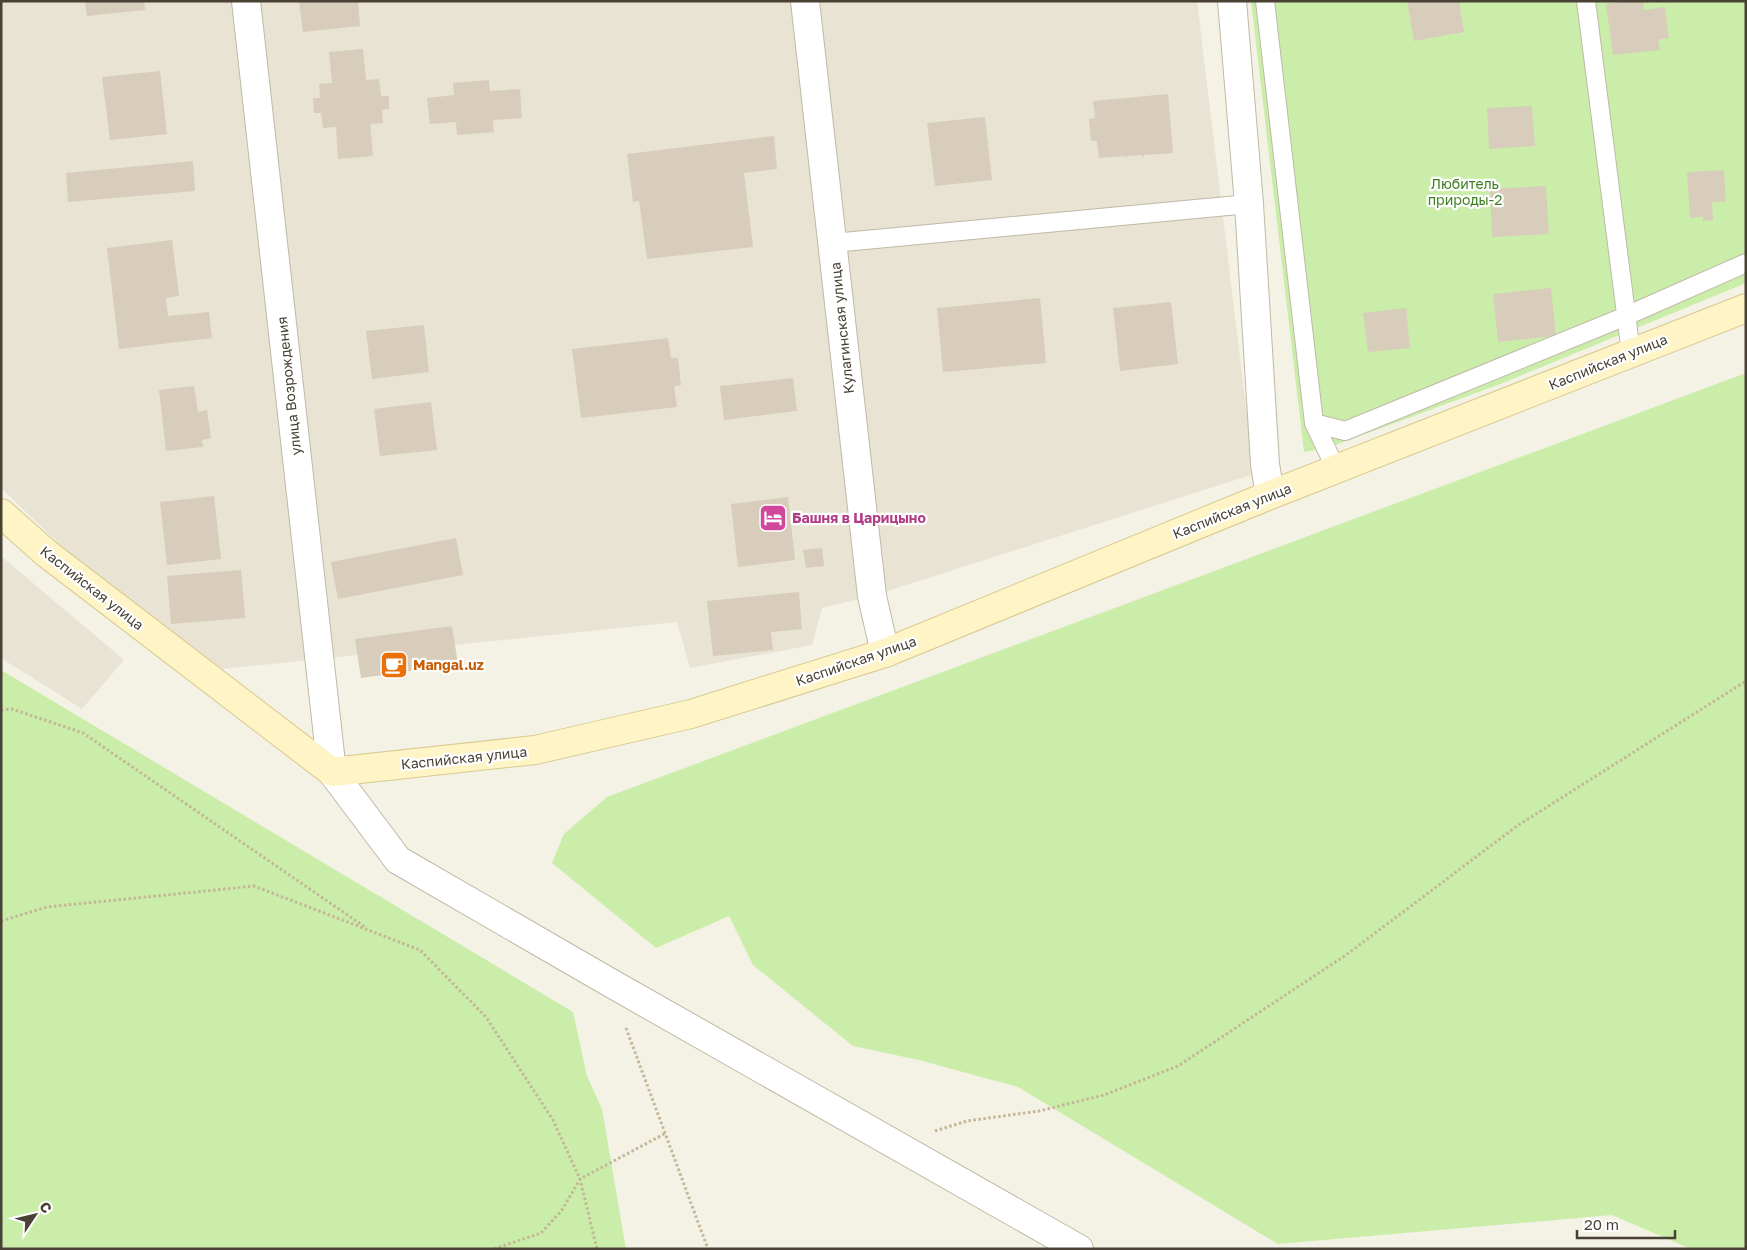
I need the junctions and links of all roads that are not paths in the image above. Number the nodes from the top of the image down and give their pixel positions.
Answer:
1 (246, 1) edge
2 (805, 1) edge
3 (1232, 1) edge
4 (1265, 1) edge
5 (1586, 1) edge
6 (1249, 204) junction
7 (833, 243) junction
8 (1746, 263) edge
9 (1746, 308) edge
10 (1626, 316) junction
11 (1631, 353) junction
12 (1314, 422) junction
13 (1336, 469) junction
14 (1270, 496) junction
15 (1, 513) edge
16 (885, 654) junction
17 (332, 772) junction
18 (1079, 1249) edge

1 - 17 street, улица Возрождения
2 - 7 street, Кулагинская улица
3 - 6 street
4 - 12 lane
5 - 10 lane
6 - 7 lane
6 - 14 street
7 - 16 street, Кулагинская улица
8 - 10 lane
9 - 11 street, Каспийская улица
10 - 11 lane
10 - 12 lane
11 - 13 street, Каспийская улица
12 - 13 lane
13 - 14 street, Каспийская улица
14 - 16 street, Каспийская улица
15 - 17 street, Каспийская улица
16 - 17 street, Каспийская улица
17 - 18 street

